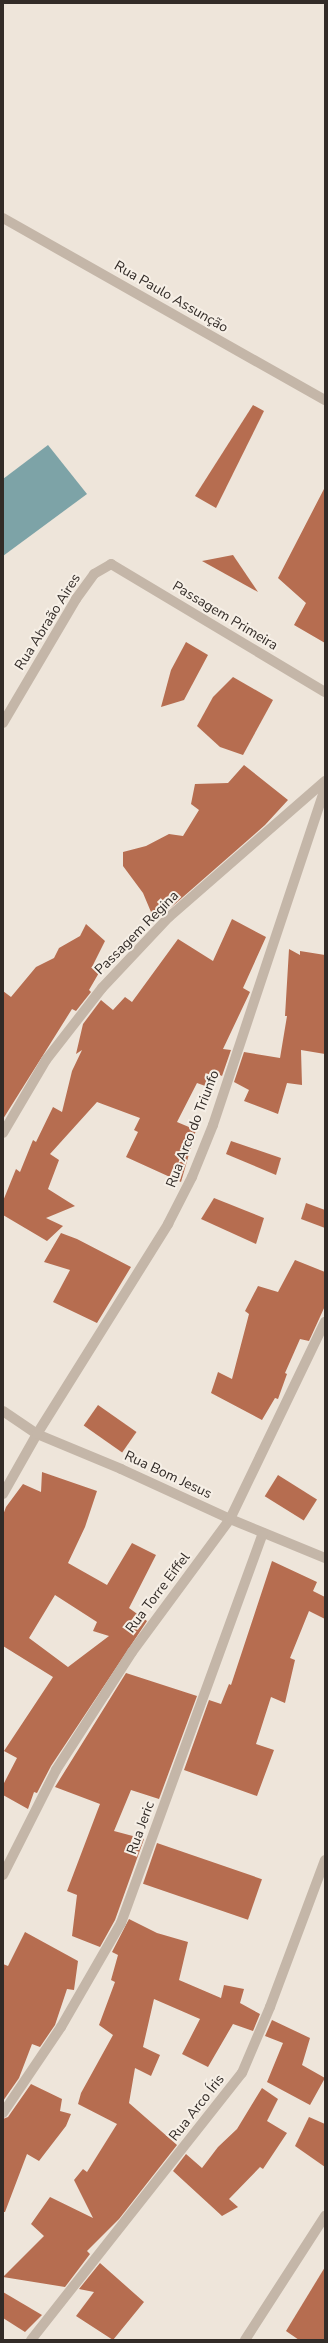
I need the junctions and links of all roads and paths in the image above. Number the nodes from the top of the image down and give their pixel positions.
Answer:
1 (3, 218) edge
2 (325, 400) edge
3 (111, 564) joint
4 (325, 692) edge
5 (3, 723) edge
6 (325, 781) edge
7 (325, 788) edge
8 (3, 1133) edge
9 (325, 1322) edge
10 (3, 1411) edge
11 (37, 1434) junction
12 (3, 1494) edge
13 (230, 1519) junction
14 (263, 1533) junction
15 (325, 1558) edge
16 (325, 1860) edge
17 (3, 1875) edge
18 (3, 2112) edge
19 (325, 2216) edge
20 (31, 2340) edge
21 (245, 2340) edge

1 - 2 street, Rua Paulo Assunção
3 - 4 street, Passagem Primeira
3 - 5 street, Rua Abraão Aires
6 - 8 street, Passagem Regina
7 - 11 street, Rua Arco do Triunfo
9 - 13 street, Rua Torre Eiffel
10 - 11 street, Rua Bom Jesus
11 - 12 street, Rua Arco do Triunfo
11 - 13 street, Rua Bom Jesus
13 - 14 street, Rua Bom Jesus
13 - 17 street, Rua Torre Eiffel
14 - 15 street, Rua Bom Jesus
14 - 18 street, Rua Jeric
16 - 20 street, Rua Arco Íris
19 - 21 street

